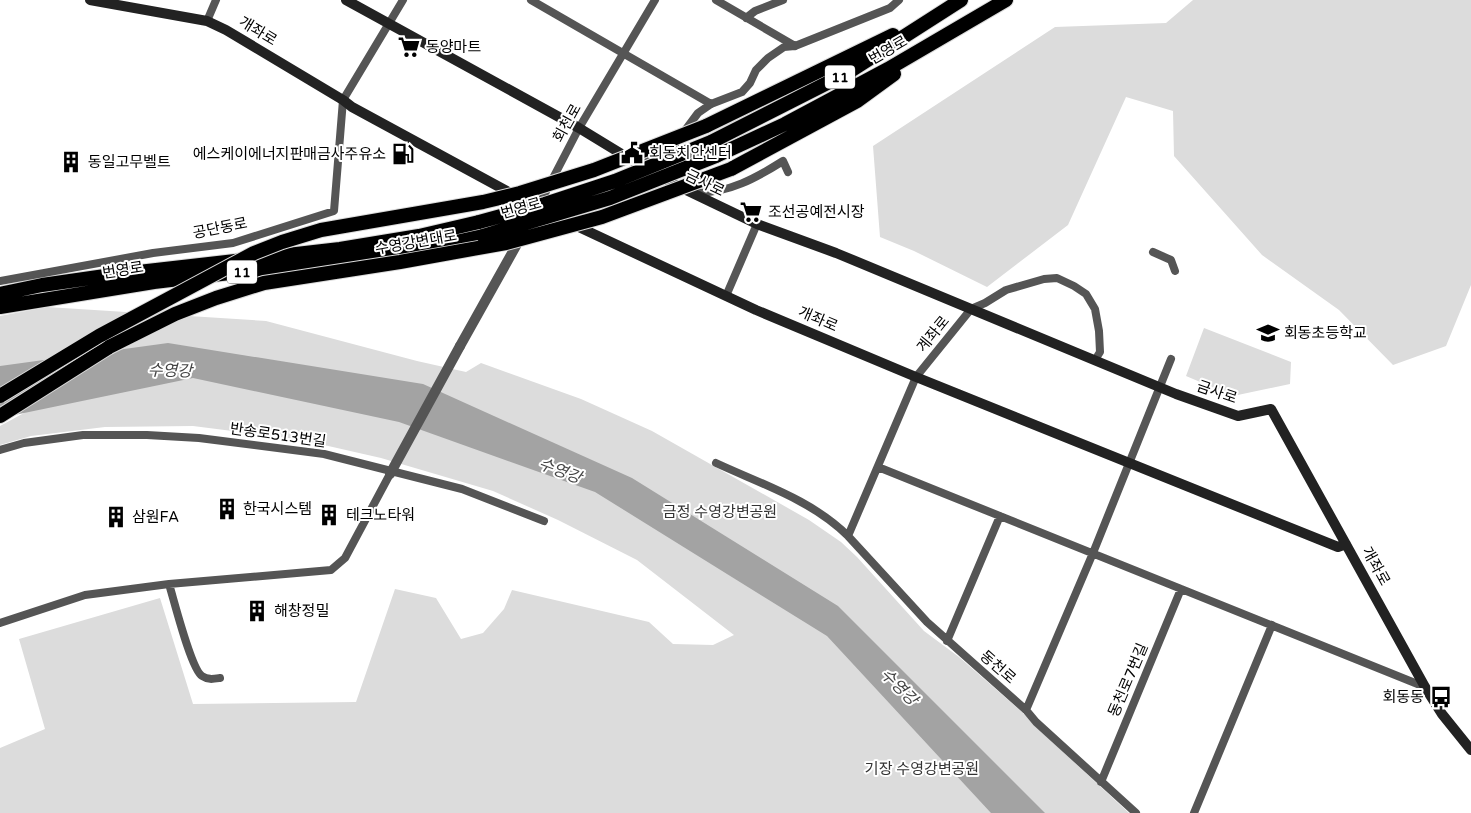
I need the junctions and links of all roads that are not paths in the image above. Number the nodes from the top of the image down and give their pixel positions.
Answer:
1 (90, 0) edge
2 (216, 0) edge
3 (346, 0) edge
4 (403, 0) edge
5 (531, 0) edge
6 (654, 0) edge
7 (716, 0) edge
8 (783, 0) edge
9 (899, 0) edge
10 (961, 0) edge
11 (1006, 0) edge
12 (946, 10) junction
13 (746, 18) junction
14 (208, 21) junction
15 (389, 24) junction
16 (955, 30) junction
17 (795, 46) junction
18 (624, 54) junction
19 (343, 100) junction
20 (712, 104) junction
21 (579, 128) junction
22 (672, 148) junction
23 (638, 163) junction
24 (788, 172) dead end
25 (501, 189) junction
26 (692, 193) junction
27 (538, 208) junction
28 (756, 224) junction
29 (522, 234) junction
30 (1153, 252) dead end
31 (1175, 271) dead end
32 (0, 281) edge
33 (0, 294) edge
34 (726, 296) junction
35 (0, 307) edge
36 (971, 309) junction
37 (99, 336) junction
38 (109, 347) junction
39 (1172, 359) dead end
40 (1095, 360) junction
41 (916, 377) junction
42 (1160, 386) junction
43 (0, 388) edge
44 (0, 396) edge
45 (0, 406) edge
46 (0, 416) edge
47 (0, 450) edge
48 (1129, 463) junction
49 (716, 464) dead end
50 (878, 467) junction
51 (390, 474) joint
52 (1000, 516) junction
53 (544, 522) dead end
54 (848, 536) junction
55 (1346, 544) junction
56 (1093, 553) junction
57 (169, 584) junction
58 (1181, 589) junction
59 (0, 623) edge
60 (1272, 625) junction
61 (947, 641) junction
62 (220, 678) dead end
63 (1426, 687) junction
64 (1026, 710) junction
65 (1467, 737) edge
66 (1471, 750) edge
67 (1101, 782) junction
68 (1136, 813) edge
69 (1194, 813) edge

1 - 14 main road, 개좌로
2 - 14 street
3 - 15 main road, 금사로
4 - 15 street
5 - 18 street
6 - 18 street, 회천로
7 - 13 street
8 - 13 street
9 - 17 street
10 - 12 highway, 번영로 / 11
11 - 16 highway, 번영로 / 11
12 - 33 highway, 번영로 / 11, bridge
12 - 37 highway, bridge
13 - 17 street
14 - 19 main road, 개좌로
15 - 19 street
15 - 21 main road, 금사로
16 - 35 highway, 번영로 / 11, bridge
16 - 38 highway, 수영강변대로, bridge
17 - 20 street
18 - 20 street
18 - 21 street, 회천로
19 - 25 main road, 개좌로
19 - 32 street, 공단동로
20 - 22 street
21 - 23 main road, 금사로
21 - 27 street, 회천로
22 - 23 street
22 - 26 street
23 - 26 main road, 금사로
24 - 26 street
25 - 27 main road, 개좌로
25 - 29 street
26 - 28 main road, 금사로
27 - 29 street
27 - 34 main road, 개좌로
28 - 34 street
28 - 36 main road, 금사로
29 - 51 street, bridge
30 - 31 street
34 - 41 main road, 개좌로
36 - 40 main road, 금사로
36 - 40 street
36 - 41 street, 계좌로
37 - 43 highway, bridge
37 - 44 highway, bridge
38 - 45 highway
38 - 46 highway
39 - 42 street
40 - 42 main road, 금사로
41 - 48 main road, 개좌로
41 - 50 street
42 - 48 street
42 - 55 main road, 금사로
47 - 53 street, 반송로513번길
48 - 55 main road, 개좌로
48 - 56 street
49 - 54 street, 동천로
50 - 52 street
50 - 54 street
51 - 57 street
52 - 56 street
52 - 61 street
54 - 61 street, 동천로
55 - 63 main road, 개좌로
56 - 58 street
56 - 64 street
57 - 59 street
57 - 62 street
58 - 60 street
58 - 67 street, 동천로7번길
60 - 63 street
60 - 69 street
61 - 64 street, 동천로
63 - 65 main road, 개좌로
64 - 67 street, 동천로
65 - 66 main road, 개좌로
67 - 68 street, 동천로

